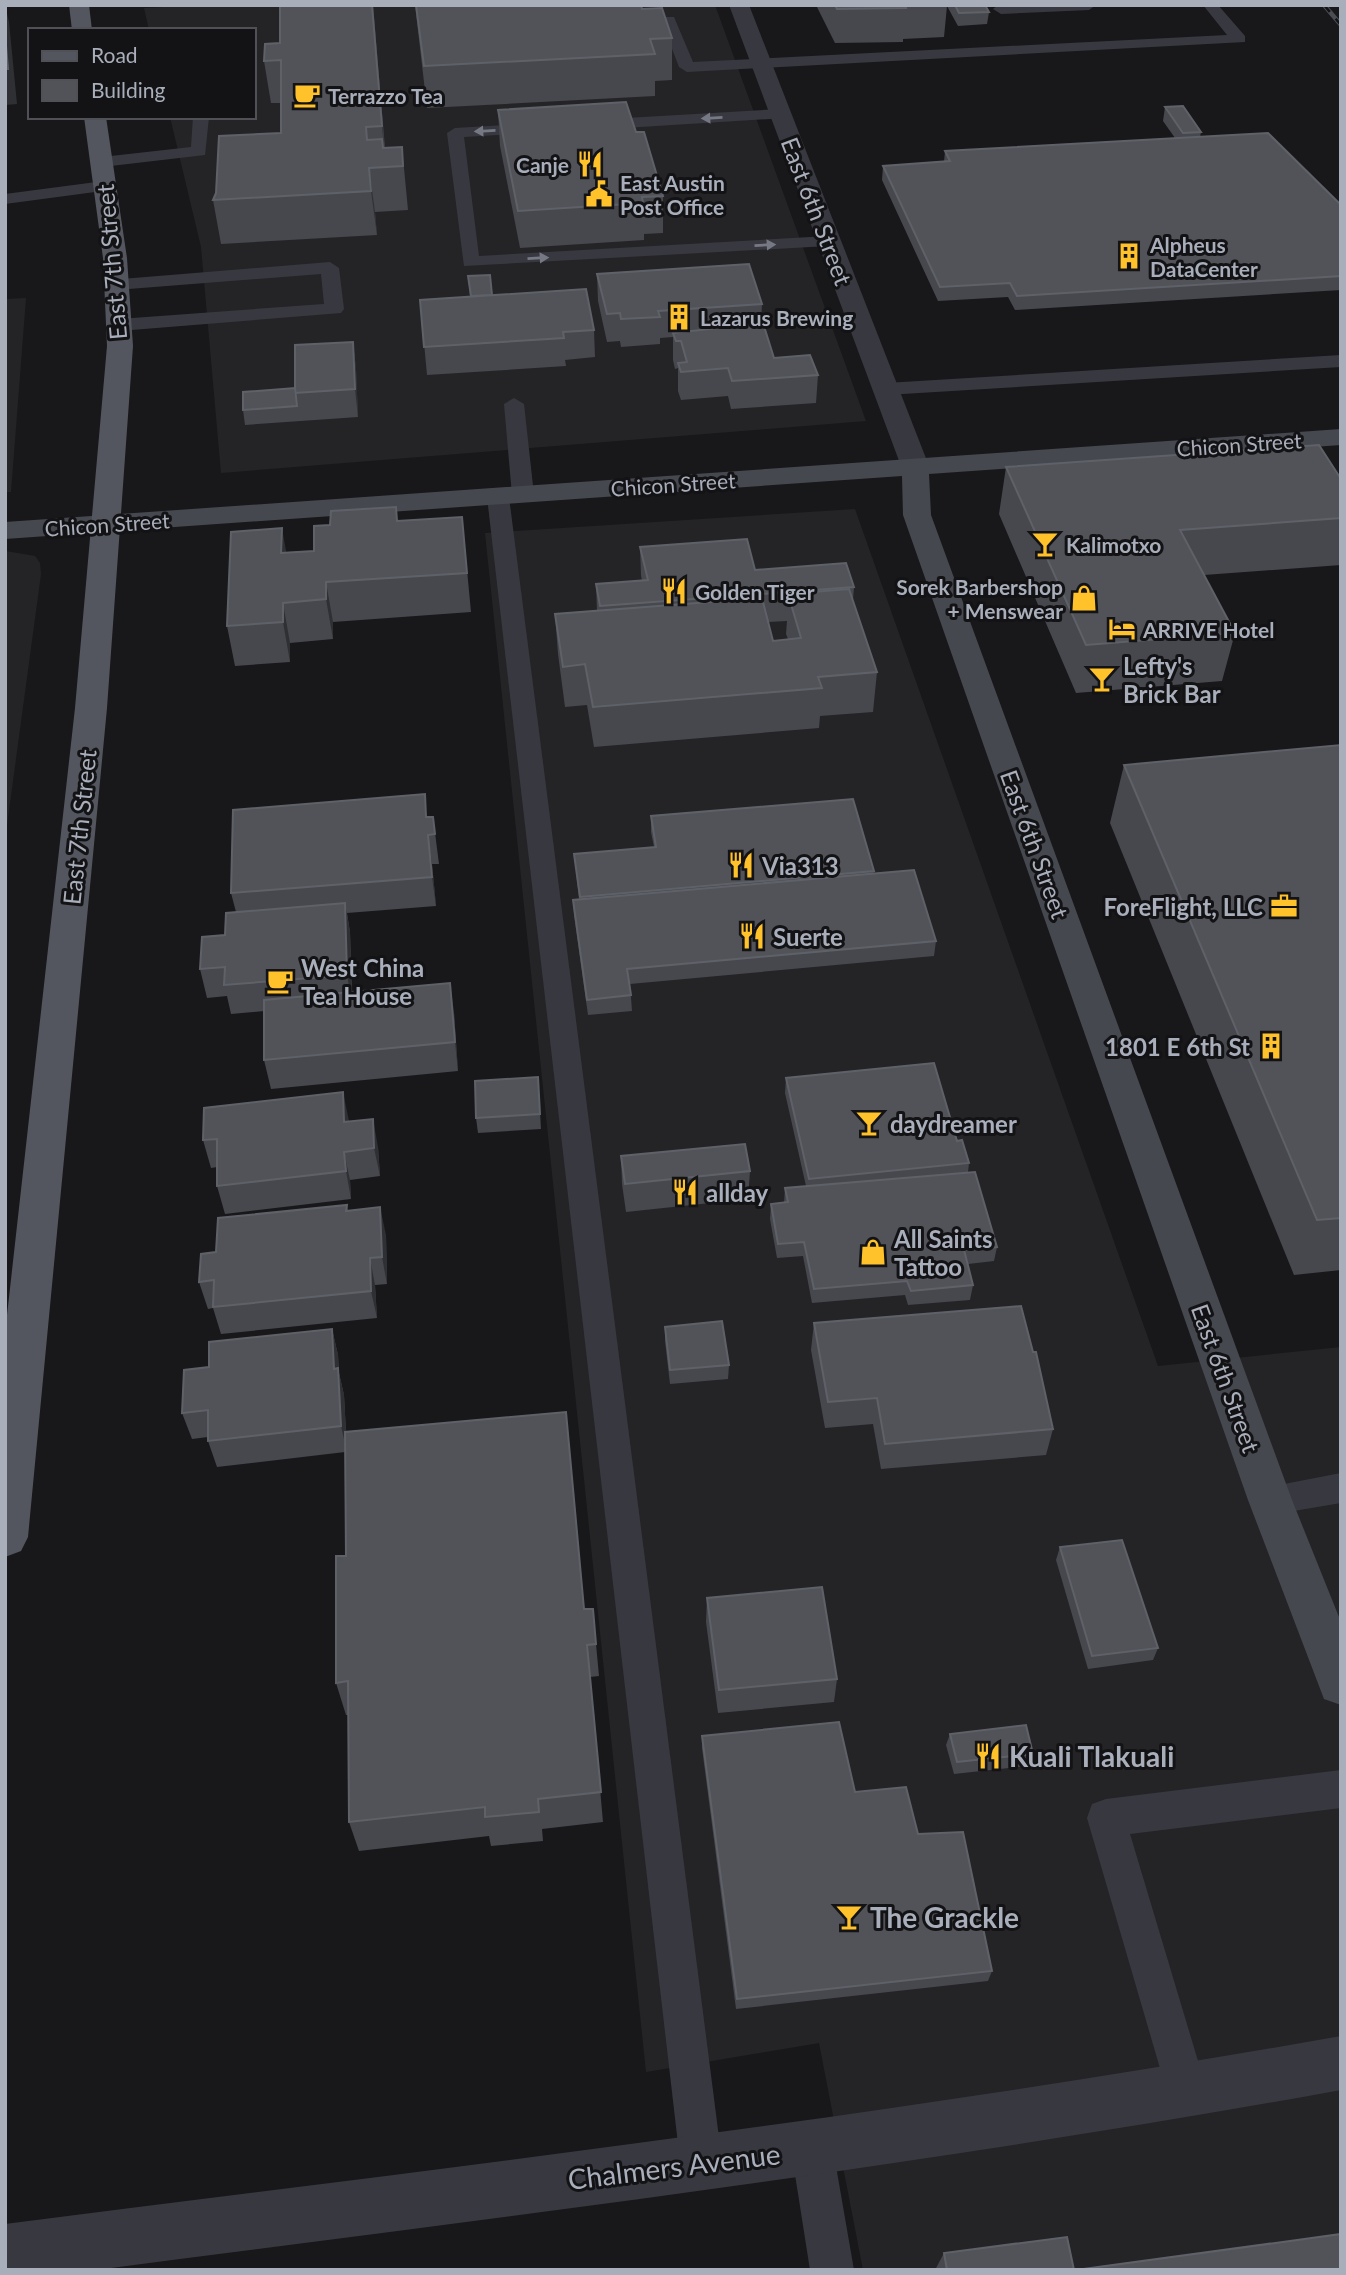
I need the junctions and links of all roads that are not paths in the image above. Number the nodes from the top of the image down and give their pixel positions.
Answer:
1 (79, 5) edge
2 (739, 5) edge
3 (1089, 5) edge
4 (1210, 5) edge
5 (1000, 7) edge
6 (669, 20) edge
7 (82, 28) edge
8 (1025, 50) junction
9 (761, 64) junction
10 (780, 114) junction
11 (95, 119) edge
12 (201, 119) edge
13 (578, 126) edge
14 (551, 127) edge
15 (102, 162) junction
16 (104, 187) junction
17 (5, 199) edge
18 (828, 241) junction
19 (116, 284) junction
20 (119, 325) junction
21 (1341, 361) edge
22 (886, 389) junction
23 (514, 404) dead end
24 (1341, 437) edge
25 (915, 466) junction
26 (511, 496) junction
27 (106, 524) junction
28 (5, 531) edge
29 (1341, 1489) edge
30 (1270, 1500) junction
31 (5, 1537) edge
32 (1341, 1683) edge
33 (1341, 1789) edge
34 (1341, 2063) edge
35 (1186, 2091) junction
36 (813, 2149) junction
37 (701, 2161) junction
38 (5, 2253) edge
39 (832, 2270) edge

1 - 7 main road
2 - 9 street, East 6th Street
3 - 5 lane
4 - 8 lane
5 - 8 lane
6 - 9 lane
8 - 9 lane
9 - 10 street, East 6th Street
10 -> 13 lane
10 - 18 street, East 6th Street
11 - 15 main road, East 7th Street
12 - 15 lane
14 -> 18 lane
15 - 16 main road, East 7th Street
16 - 17 lane
16 - 19 main road, East 7th Street
18 - 22 street, East 6th Street
19 - 20 main road, East 7th Street
19 - 20 lane
20 - 27 main road, East 7th Street
21 - 22 lane
22 - 25 street, East 6th Street
23 - 26 lane
24 - 25 street, Chicon Street
25 - 26 street, Chicon Street
25 - 30 street, East 6th Street
26 - 27 street, Chicon Street
26 - 37 lane
27 - 28 street, Chicon Street
27 - 31 main road, East 7th Street
29 - 30 lane
30 - 32 street, East 6th Street
33 - 35 lane
34 - 35 street, Chalmers Avenue
35 - 36 street, Chalmers Avenue
36 - 37 street, Chalmers Avenue
36 - 39 lane
37 - 38 street, Chalmers Avenue

